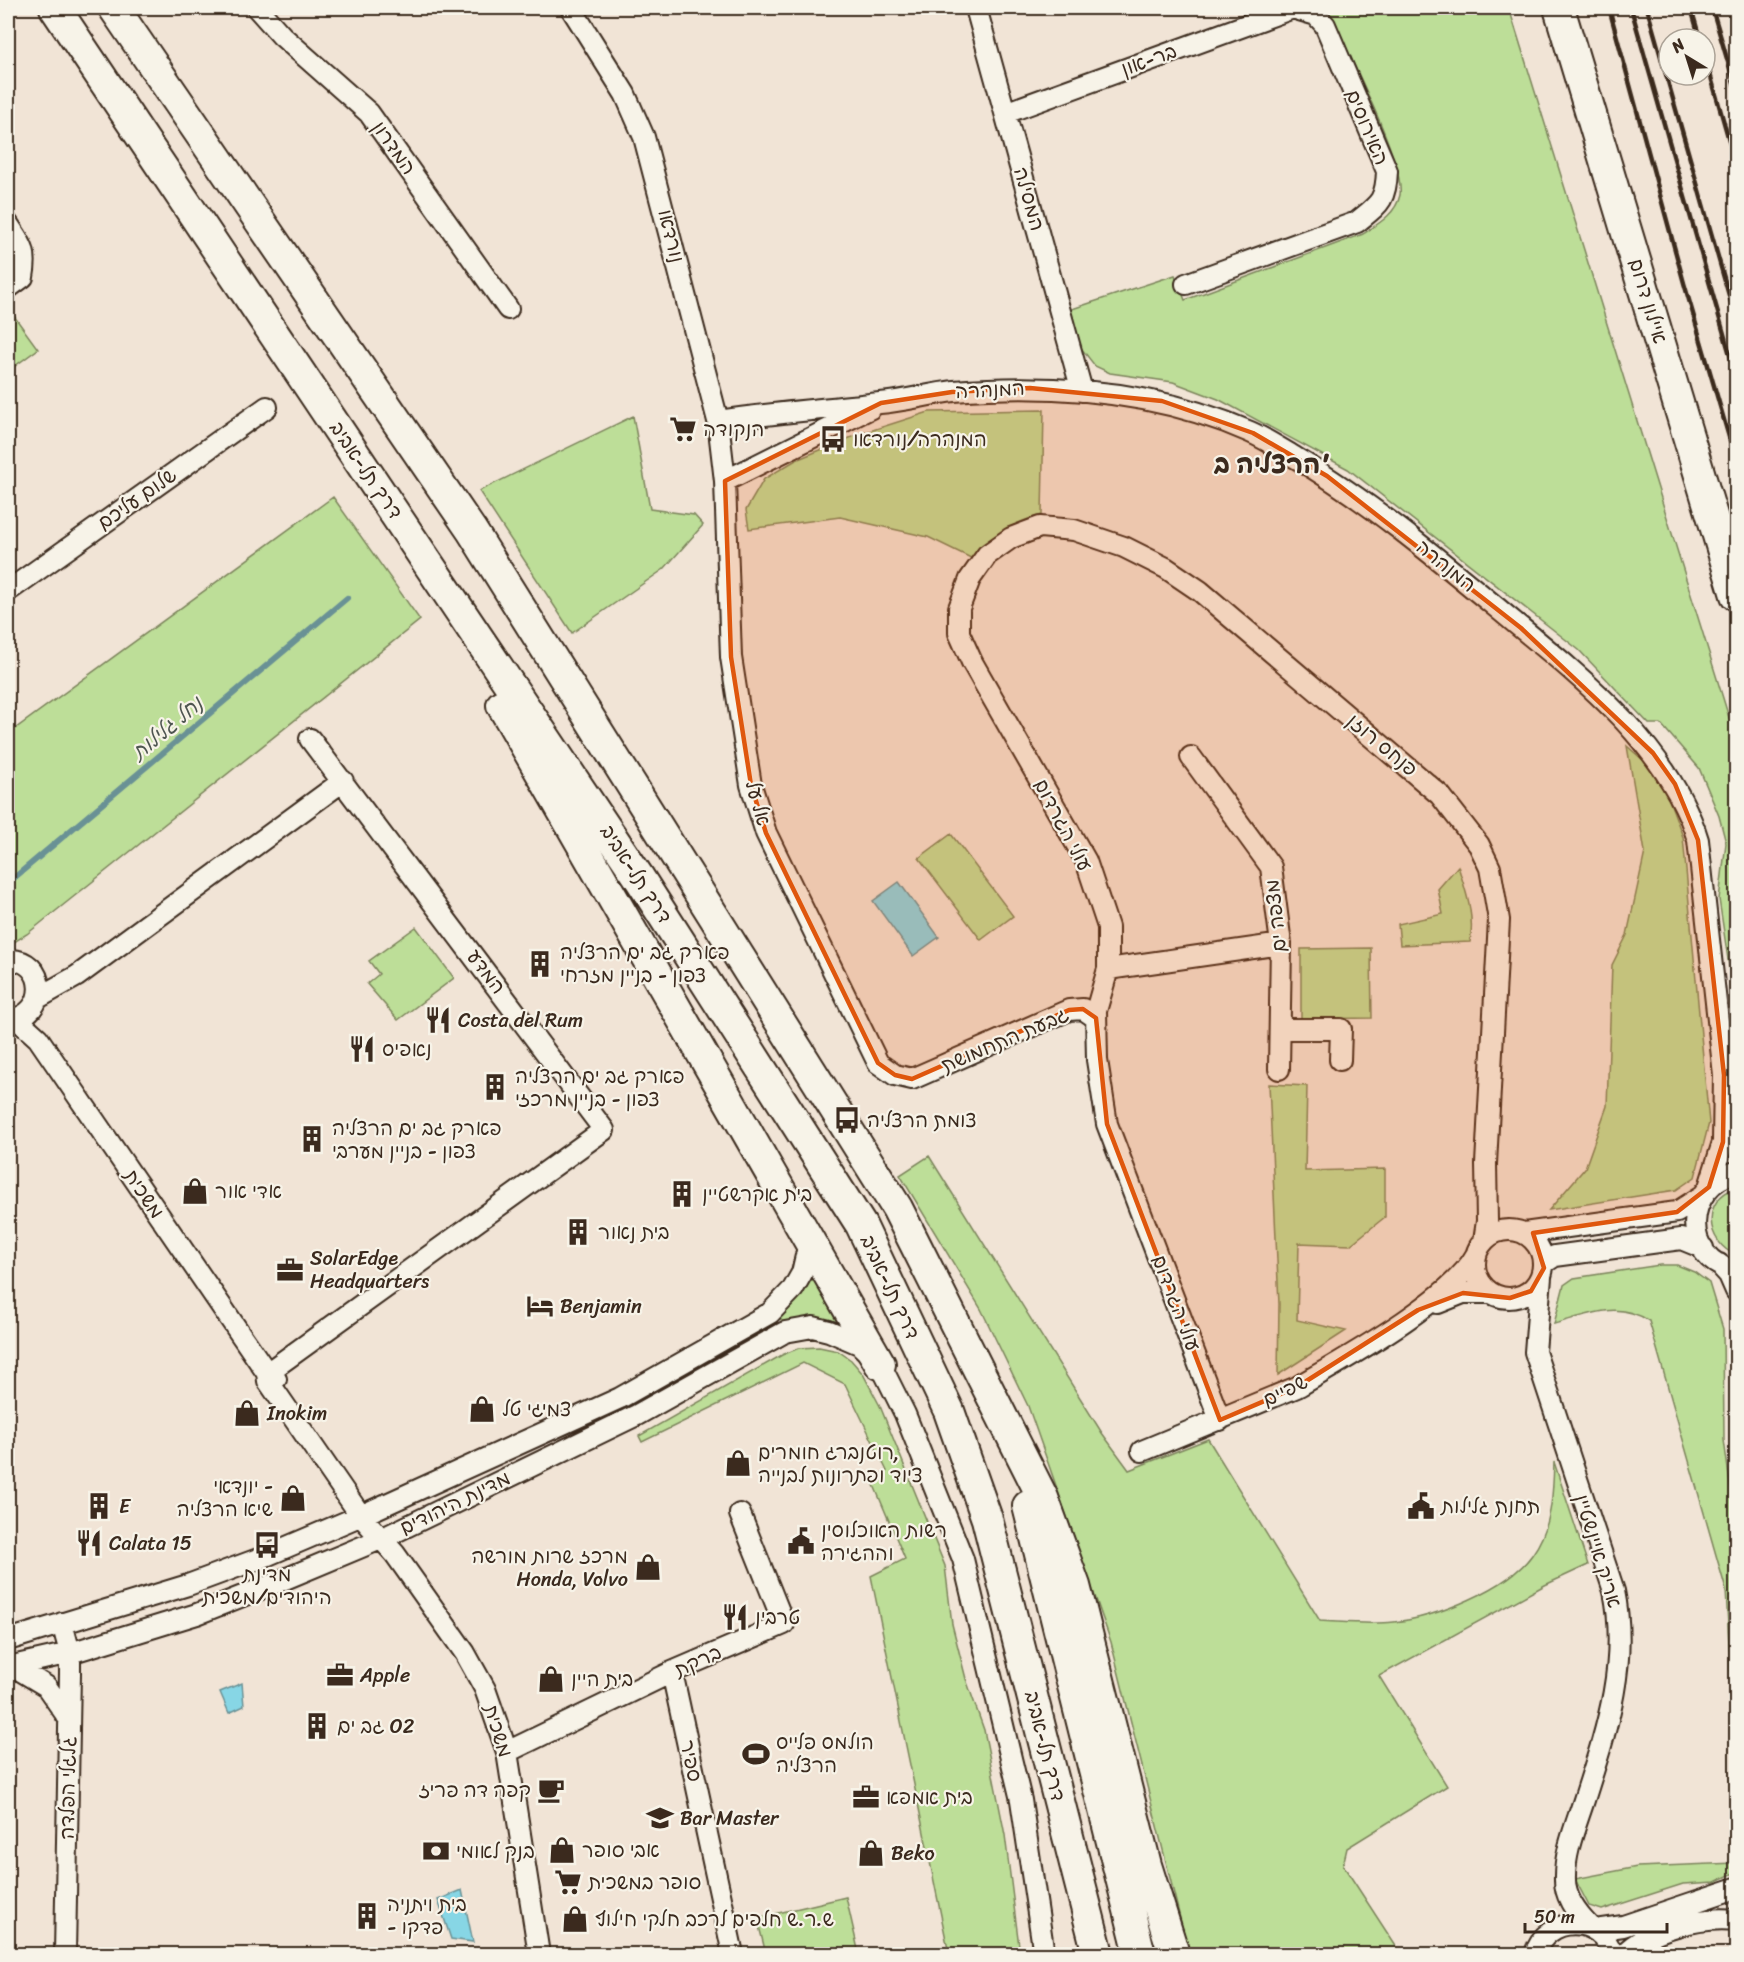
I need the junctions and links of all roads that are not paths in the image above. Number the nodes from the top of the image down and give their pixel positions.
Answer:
1 (55, 8) edge
2 (114, 8) edge
3 (256, 8) edge
4 (571, 8) edge
5 (976, 8) edge
6 (1292, 8) edge
7 (1559, 8) edge
8 (1005, 113) junction
9 (8, 224) edge
10 (15, 282) edge
11 (1186, 284) dead end
12 (508, 309) dead end
13 (1082, 391) junction
14 (881, 403) junction
15 (267, 407) dead end
16 (718, 421) junction
17 (365, 469) junction
18 (725, 481) junction
19 (987, 555) joint
20 (8, 591) edge
21 (1737, 595) edge
22 (310, 739) dead end
23 (1191, 757) dead end
24 (343, 781) junction
25 (1281, 944) junction
26 (8, 960) edge
27 (1108, 969) junction
28 (38, 998) junction
29 (1096, 1018) junction
30 (12, 1020) edge
31 (1280, 1029) junction
32 (1340, 1059) dead end
33 (1279, 1069) dead end
34 (1724, 1075) junction
35 (912, 1079) joint
36 (1737, 1108) edge
37 (1737, 1172) edge
38 (1486, 1175) junction
39 (1706, 1191) junction
40 (1518, 1231) junction
41 (806, 1233) junction
42 (1480, 1248) junction
43 (1703, 1248) junction
44 (1728, 1267) edge
45 (1542, 1270) junction
46 (1737, 1291) edge
47 (1490, 1293) junction
48 (1418, 1310) junction
49 (880, 1364) junction
50 (267, 1373) junction
51 (1002, 1416) junction
52 (1220, 1420) junction
53 (1142, 1451) dead end
54 (365, 1514) junction
55 (740, 1514) dead end
56 (383, 1538) junction
57 (62, 1623) junction
58 (8, 1640) edge
59 (70, 1653) junction
60 (10, 1667) edge
61 (672, 1672) junction
62 (69, 1719) junction
63 (507, 1752) junction
64 (1737, 1888) edge
65 (1737, 1920) edge
66 (1592, 1929) junction
67 (65, 1954) edge
68 (539, 1954) edge
69 (733, 1954) edge
70 (1044, 1954) edge
71 (1098, 1954) edge
72 (1140, 1954) edge
73 (1174, 1954) edge
74 (1535, 1954) edge
75 (1611, 1954) edge
76 (1624, 1954) edge

1 - 17 highway, דרך תל-אביב
2 - 51 highway, דרך תל-אביב
3 - 12 street, המדרון
4 - 16 street, נורדאו
5 - 8 street, המסילה
6 - 8 street, בר-און
6 - 11 street, האירוסים
7 - 21 highway, איילון דרום
8 - 13 street, המסילה
9 - 10 street
13 - 14 street, המנהרה
13 - 34 street, המנהרה
14 - 16 street, המנהרה
14 - 18 street, המנהרה
15 - 20 street, שלום עליכם
16 - 18 street, נורדאו
17 - 41 highway
17 - 71 highway, דרך תל-אביב
18 - 35 street, אל על
19 - 27 street, עולי הגרדום
19 - 38 street, פנחס רוזן
22 - 24 street, המדע
23 - 25 street, מצפה ים
24 - 28 street
24 - 50 street, המדע
25 - 27 street
25 - 31 street, מצפה ים
26 - 28 street
27 - 29 street, עולי הגרדום
28 - 30 street
29 - 35 street, גבעת התחמושת
29 - 52 street, עולי הגרדום
30 - 50 street, משכית
31 - 32 street
31 - 33 street, מצפה ים
34 - 36 street, המנהרה
34 - 39 street, המנהרה
37 - 39 street
38 - 40 street, פנחס רוזן
38 - 42 street, פנחס רוזן
39 - 40 street
39 - 43 street, המנהרה
40 - 42 street
40 - 45 street
41 - 49 highway
41 - 54 street, מדינת היהודים
42 - 47 street
42 - 48 street, שפיים
43 - 44 street
43 - 45 street, שפיים
44 - 46 street
45 - 47 street, שפיים
45 - 66 street, אריק איינשטיין
47 - 48 street, שפיים
48 - 52 street, שפיים
49 - 56 street, מדינת היהודים
49 - 70 street, דרך תל-אביב
50 - 54 street, משכית
51 - 72 highway
51 - 73 highway
52 - 53 street, שפיים
54 - 56 street, משכית
54 - 57 street, מדינת היהודים
55 - 61 street, ברקת
56 - 59 street, מדינת היהודים
56 - 63 street, משכית
57 - 58 street, מדינת היהודים
57 - 59 street, גלגלי הפלדה
59 - 60 street, מדינת היהודים
59 - 62 street, גלגלי הפלדה
60 - 62 street
61 - 63 street, ברקת
61 - 69 street, ספיר
62 - 67 street, גלגלי הפלדה
63 - 68 street, משכית
64 - 66 street
65 - 76 street
66 - 74 street
66 - 75 street, אריק איינשטיין

